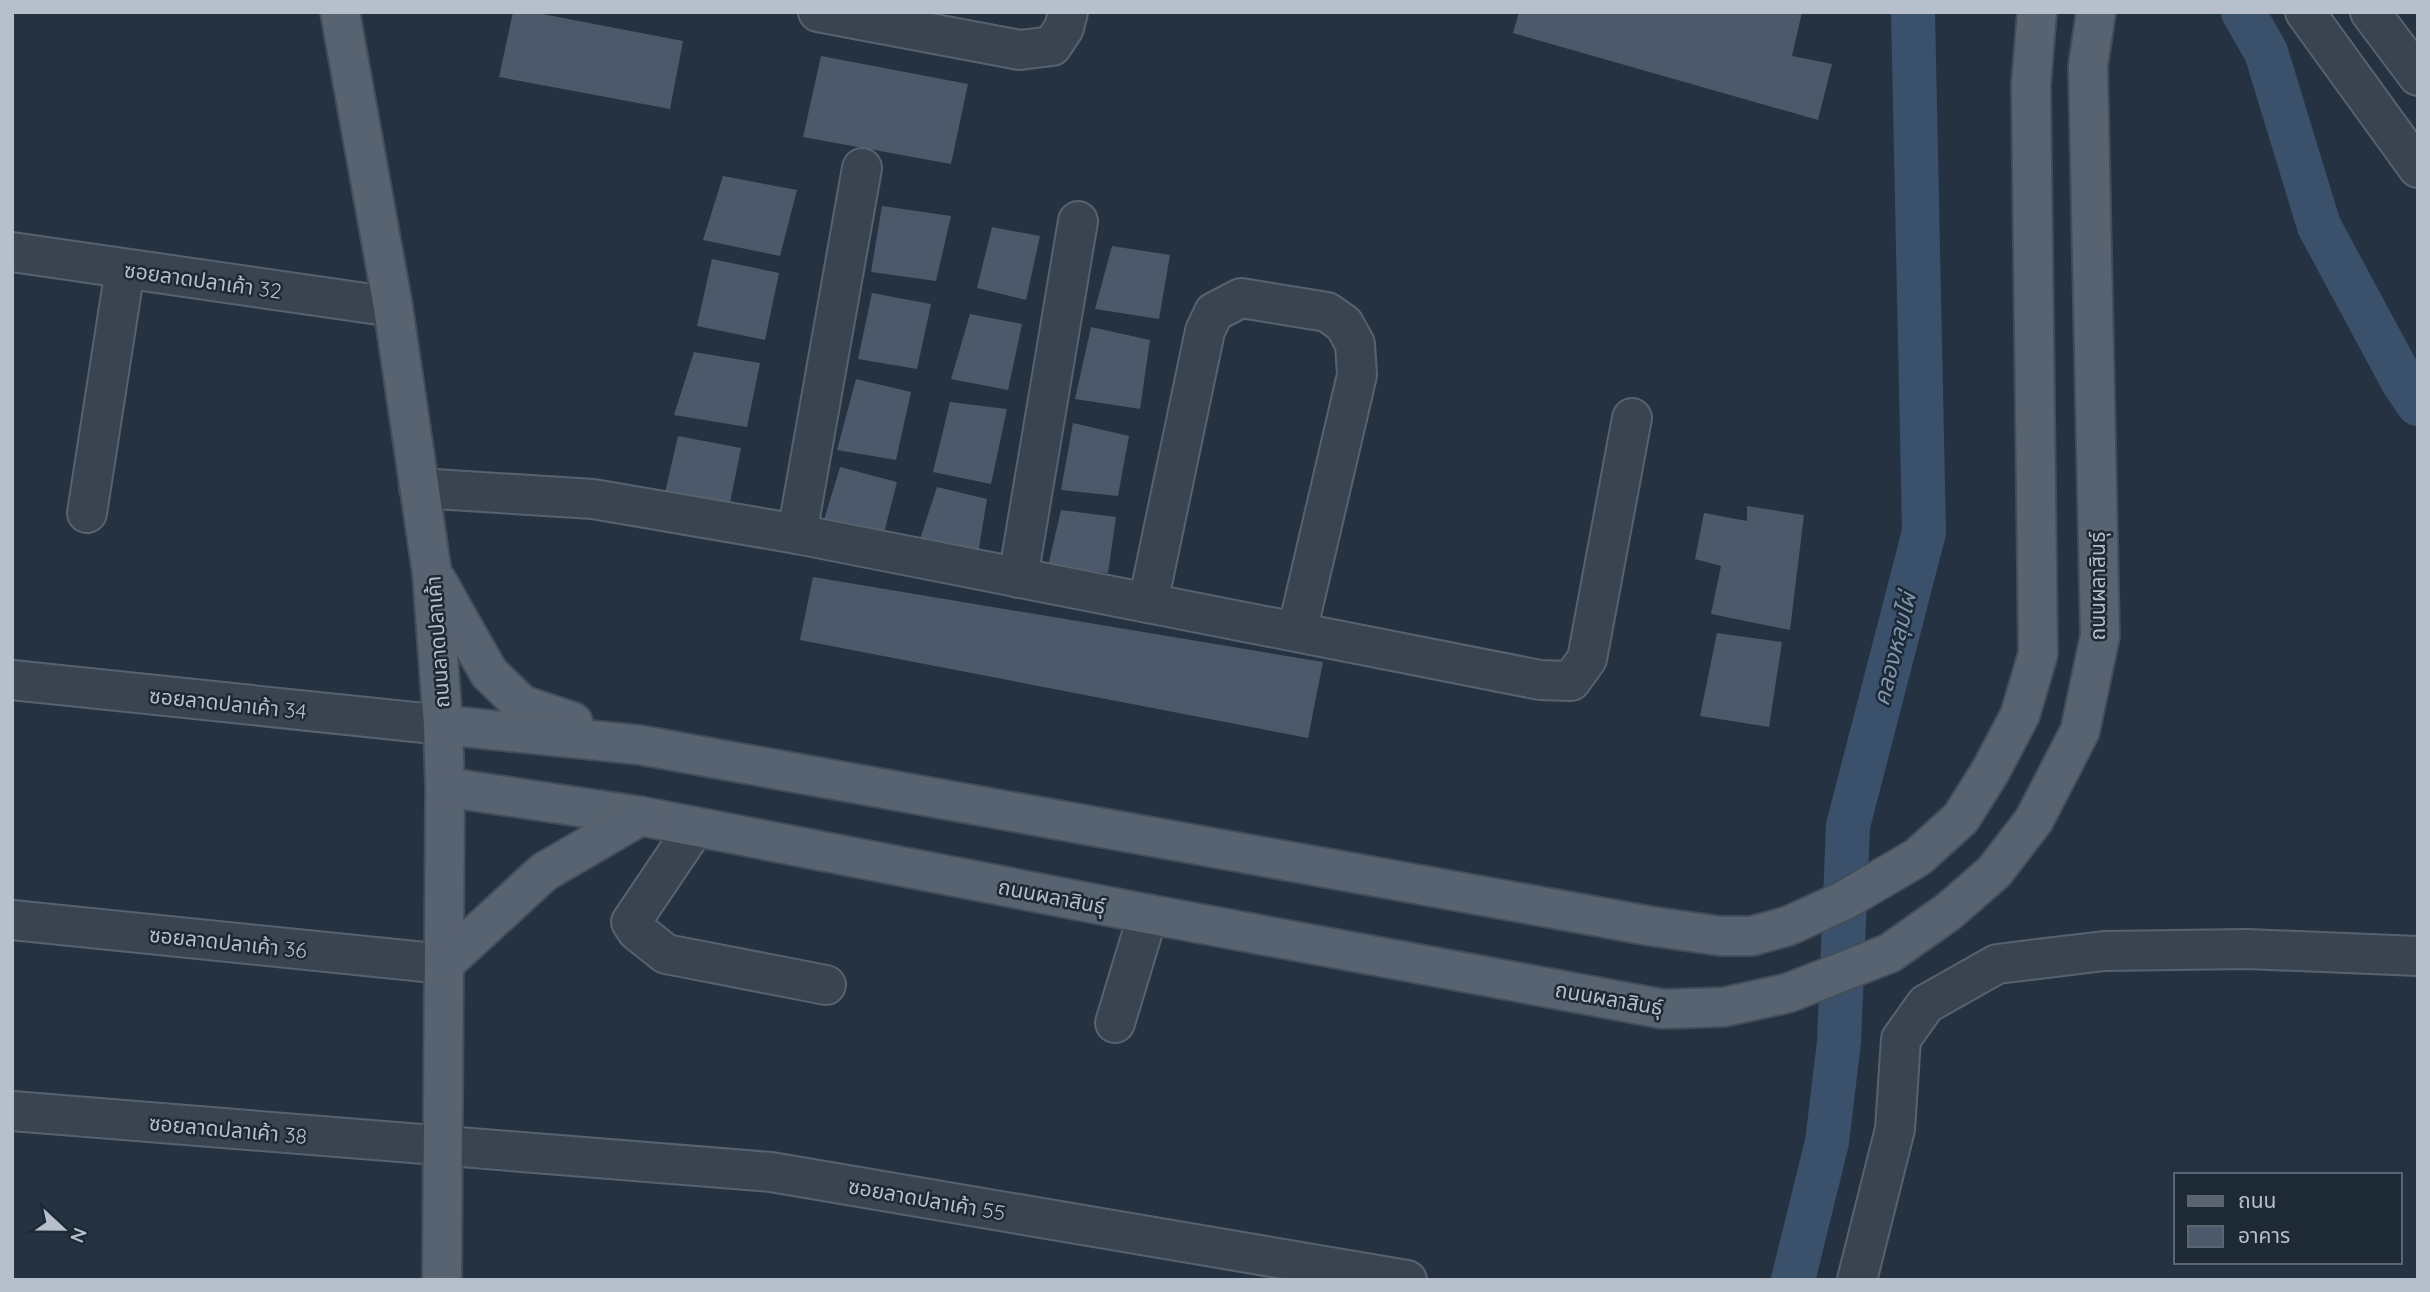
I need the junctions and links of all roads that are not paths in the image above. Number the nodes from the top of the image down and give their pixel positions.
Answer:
1 (340, 12) edge
2 (818, 12) edge
3 (1068, 12) edge
4 (2036, 12) edge
5 (2096, 12) edge
6 (2305, 12) edge
7 (2370, 12) edge
8 (2418, 76) edge
9 (862, 168) dead end
10 (2418, 168) edge
11 (1079, 220) dead end
12 (12, 253) edge
13 (125, 269) junction
14 (393, 307) junction
15 (1632, 418) dead end
16 (419, 488) junction
17 (87, 513) dead end
18 (797, 534) junction
19 (432, 573) junction
20 (1018, 578) junction
21 (1148, 603) junction
22 (1297, 632) junction
23 (12, 680) edge
24 (443, 725) junction
25 (640, 745) junction
26 (445, 787) junction
27 (640, 816) junction
28 (695, 827) junction
29 (1148, 914) junction
30 (12, 920) edge
31 (2418, 956) edge
32 (444, 964) junction
33 (826, 985) dead end
34 (1115, 1023) dead end
35 (12, 1111) edge
36 (443, 1147) junction
37 (442, 1280) edge
38 (1407, 1280) edge
39 (1857, 1280) edge

1 - 14 main road, ถนนลาดปลาเค้า
2 - 3 street
4 - 25 main road
5 - 29 main road, ถนนผลาสินธุ์
6 - 10 street
7 - 8 street
9 - 18 street
11 - 20 street
12 - 13 street, ซอยลาดปลาเค้า 32
13 - 14 street, ซอยลาดปลาเค้า 32
13 - 17 street
14 - 16 main road, ถนนลาดปลาเค้า
15 - 22 street
16 - 18 street
16 - 19 main road, ถนนลาดปลาเค้า
18 - 20 street
19 - 24 main road, ถนนลาดปลาเค้า
19 - 25 main road
20 - 21 street
21 - 22 street
21 - 22 street
23 - 24 street, ซอยลาดปลาเค้า 34
24 - 25 main road
24 - 26 main road, ถนนลาดปลาเค้า
26 - 27 main road, ถนนผลาสินธุ์
26 - 32 main road, ถนนลาดปลาเค้า
27 - 28 main road, ถนนผลาสินธุ์
27 - 32 main road
28 - 29 main road, ถนนผลาสินธุ์
28 - 33 street
29 - 34 street
30 - 32 street, ซอยลาดปลาเค้า 36
31 - 39 street
32 - 36 main road, ถนนลาดปลาเค้า
35 - 36 street, ซอยลาดปลาเค้า 38
36 - 37 main road, ถนนลาดปลาเค้า
36 - 38 street, ซอยลาดปลาเค้า 55

